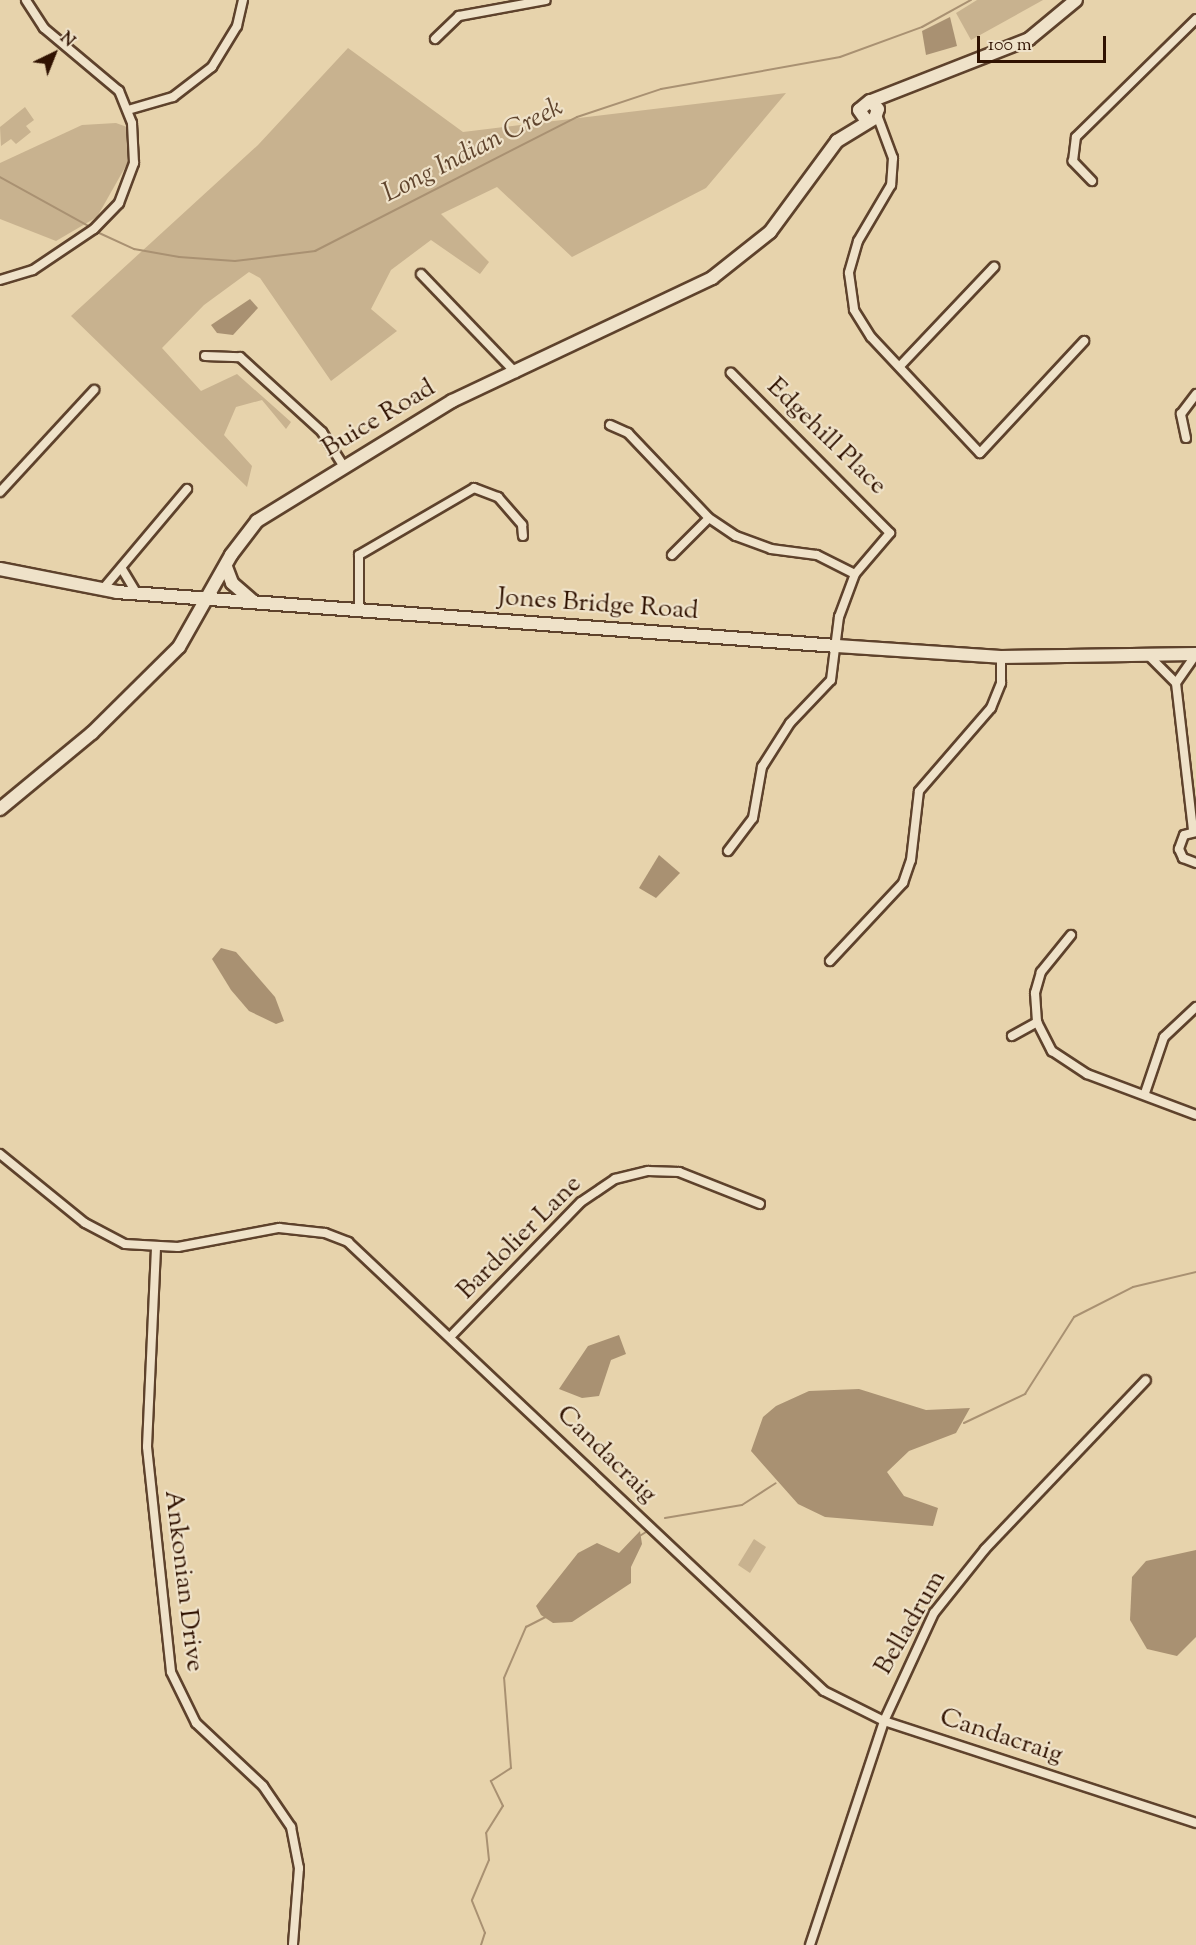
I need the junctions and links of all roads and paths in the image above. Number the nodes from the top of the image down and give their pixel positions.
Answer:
1 (26, 0) edge
2 (243, 0) edge
3 (546, 0) edge
4 (1076, 0) edge
5 (1196, 19) edge
6 (435, 39) dead end
7 (128, 110) junction
8 (872, 114) junction
9 (837, 141) junction
10 (1092, 182) dead end
11 (994, 267) dead end
12 (421, 274) dead end
13 (0, 280) edge
14 (1084, 341) dead end
15 (206, 356) dead end
16 (900, 366) junction
17 (516, 373) junction
18 (731, 373) dead end
19 (94, 390) dead end
20 (1196, 394) edge
21 (610, 425) dead end
22 (1186, 438) dead end
23 (344, 467) junction
24 (187, 489) dead end
25 (0, 492) edge
26 (709, 518) junction
27 (523, 536) dead end
28 (672, 555) dead end
29 (226, 567) junction
30 (0, 569) edge
31 (122, 569) junction
32 (855, 574) junction
33 (102, 590) junction
34 (137, 594) junction
35 (209, 599) junction
36 (255, 602) junction
37 (359, 610) junction
38 (837, 646) junction
39 (1196, 654) edge
40 (1149, 656) junction
41 (1001, 657) junction
42 (1176, 682) junction
43 (0, 809) edge
44 (1194, 832) edge
45 (728, 851) dead end
46 (1196, 863) edge
47 (1071, 935) dead end
48 (830, 961) dead end
49 (1196, 1007) edge
50 (1037, 1022) junction
51 (1012, 1036) dead end
52 (1144, 1093) junction
53 (1196, 1115) edge
54 (0, 1154) edge
55 (760, 1204) dead end
56 (156, 1248) junction
57 (452, 1335) junction
58 (1146, 1380) dead end
59 (884, 1721) junction
60 (1196, 1823) edge
61 (292, 1945) edge
62 (810, 1945) edge

1 - 7 street
2 - 7 street
3 - 6 street
4 - 8 street, Buice Road
5 - 10 street
7 - 13 street
8 - 9 street, Buice Road
8 - 9 street, Buice Road
8 - 16 street
9 - 17 street, Buice Road
11 - 16 street
12 - 17 street
14 - 16 street
15 - 23 street
17 - 23 street, Buice Road
18 - 32 street, Edgehill Place
19 - 25 street
20 - 22 street
21 - 26 street
23 - 29 street, Buice Road
24 - 31 street
26 - 28 street
26 - 32 street
27 - 37 street
29 - 35 street, Buice Road
29 - 36 street
30 - 33 street, Jones Bridge Road
31 - 33 street
31 - 34 street
32 - 38 street
33 - 34 street, Jones Bridge Road
34 - 35 street, Jones Bridge Road
35 - 36 street, Jones Bridge Road
35 - 43 street, Buice Road
36 - 37 street, Jones Bridge Road
37 - 38 street, Jones Bridge Road
38 - 41 street, Jones Bridge Road
38 - 45 street
39 - 40 street, Jones Bridge Road
39 - 42 street
40 - 41 street, Jones Bridge Road
40 - 42 street
41 - 48 street
42 - 44 street
44 - 46 street
47 - 50 street
49 - 52 street
50 - 51 street
50 - 52 street
52 - 53 street
54 - 56 street, Candacraig
55 - 57 street, Bardolier Lane
56 - 57 street, Candacraig
56 - 61 street, Ankonian Drive
57 - 59 street, Candacraig
58 - 59 street, Belladrum
59 - 60 street, Candacraig
59 - 62 street, Belladrum

